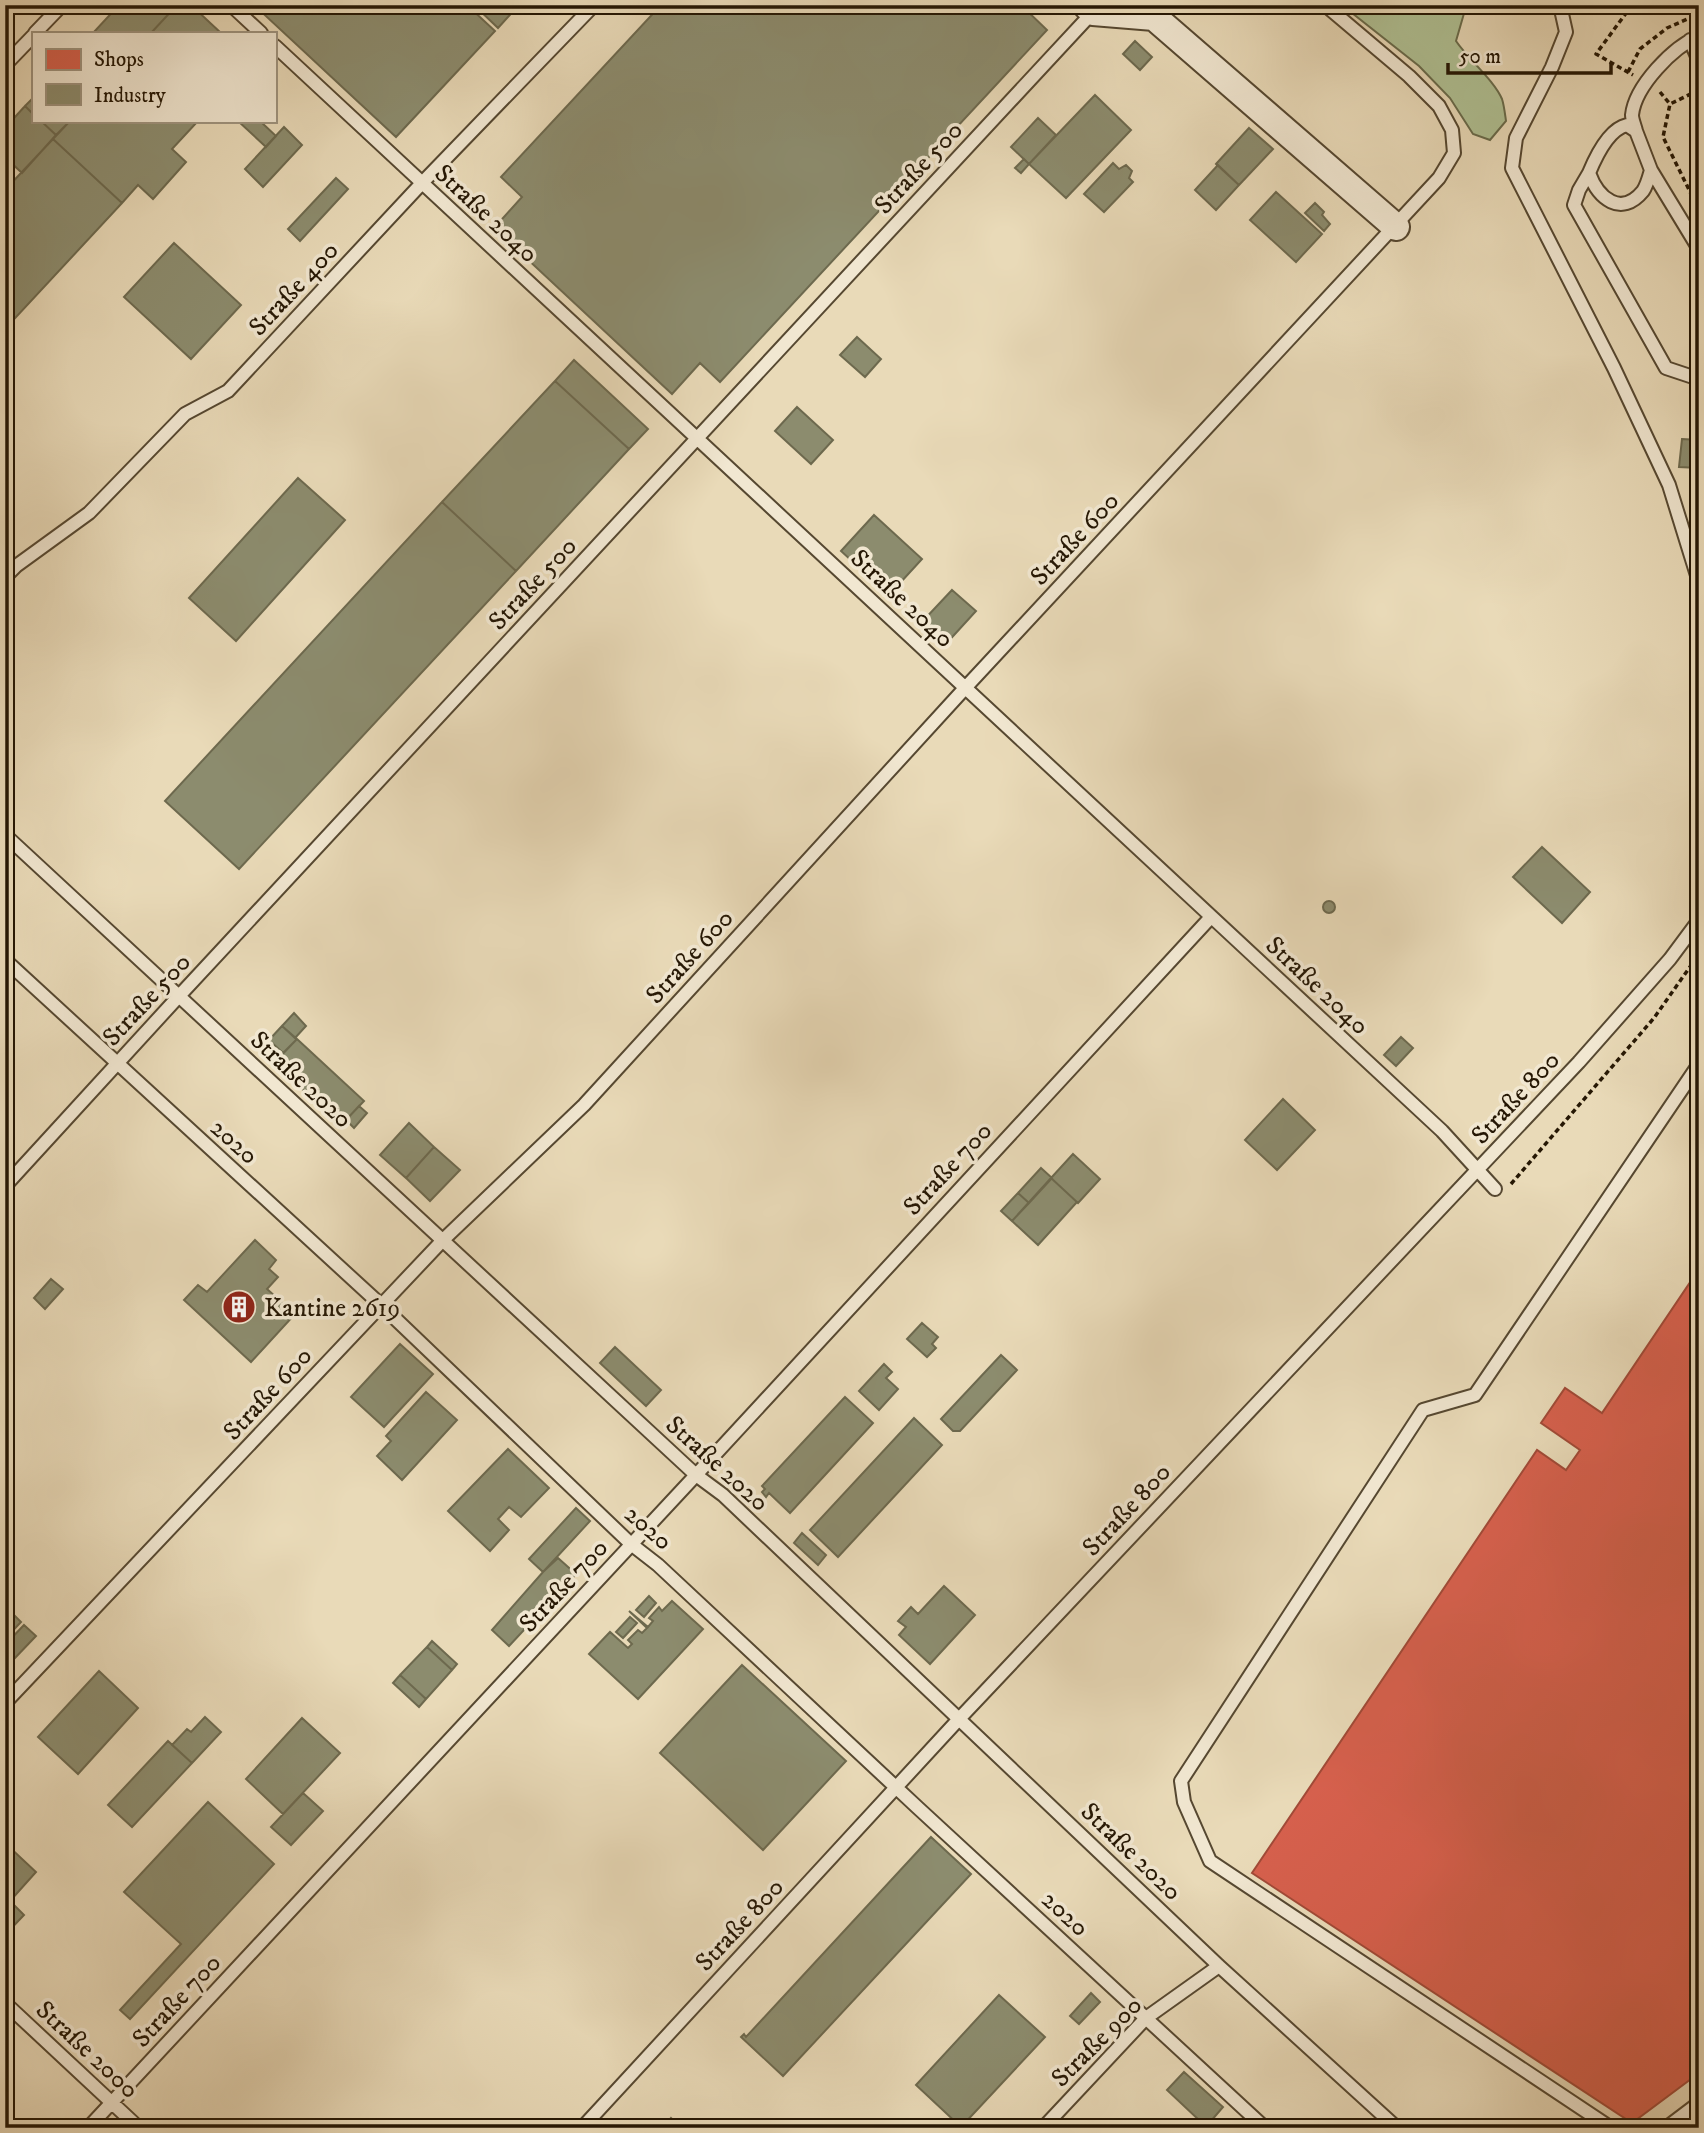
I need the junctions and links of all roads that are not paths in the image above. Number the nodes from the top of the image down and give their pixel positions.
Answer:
1 (62, 5) edge
2 (231, 5) edge
3 (594, 5) edge
4 (1325, 5) edge
5 (1561, 7) edge
6 (1090, 9) edge
7 (36, 32) edge
8 (260, 32) edge
9 (32, 36) edge
10 (1694, 38) edge
11 (276, 47) edge
12 (1699, 61) edge
13 (5, 65) edge
14 (1637, 99) junction
15 (1636, 131) junction
16 (1610, 137) junction
17 (1651, 170) junction
18 (1590, 173) junction
19 (422, 183) junction
20 (1395, 227) junction
21 (1699, 249) edge
22 (1699, 379) edge
23 (696, 438) junction
24 (5, 577) edge
25 (1699, 582) edge
26 (966, 687) junction
27 (5, 835) edge
28 (1210, 917) junction
29 (1699, 920) edge
30 (5, 960) edge
31 (179, 996) junction
32 (117, 1064) junction
33 (1699, 1064) edge
34 (1478, 1171) junction
35 (5, 1186) edge
36 (1495, 1189) road end
37 (443, 1240) junction
38 (381, 1305) junction
39 (696, 1475) junction
40 (631, 1544) junction
41 (5, 1703) edge
42 (959, 1718) junction
43 (896, 1787) junction
44 (1219, 1966) junction
45 (5, 2003) edge
46 (1146, 2018) junction
47 (112, 2102) junction
48 (1699, 2103) edge
49 (88, 2128) edge
50 (139, 2128) edge
51 (582, 2128) edge
52 (1044, 2128) edge
53 (1265, 2128) edge
54 (1397, 2128) edge
55 (1611, 2128) edge
56 (1666, 2128) edge

1 - 7 lane
2 - 8 lane
3 - 19 lane, Straße 400
4 - 20 lane, Straße 600
5 - 25 lane
6 - 20 street
6 - 23 lane, Straße 500
9 - 13 lane
10 - 12 lane
10 - 14 lane
11 - 19 lane, Straße 2040
14 - 15 lane
14 - 16 lane
15 - 16 lane
15 - 17 lane
16 - 18 lane
17 - 18 lane
17 - 21 lane
18 - 22 lane
19 - 23 lane, Straße 2040
19 - 24 lane, Straße 400
20 - 26 lane, Straße 600
23 - 26 lane, Straße 2040
23 - 31 lane, Straße 500
26 - 28 lane, Straße 2040
26 - 37 lane, Straße 600
27 - 31 lane, Straße 2020
28 - 34 lane, Straße 2040
28 - 39 lane, Straße 700
29 - 34 lane, Straße 800
30 - 32 lane, 2020
31 - 32 lane, Straße 500
31 - 37 lane, Straße 2020
32 - 35 lane, Straße 500
32 - 38 lane, 2020
33 - 55 lane
34 - 36 lane, Straße 2040
34 - 42 lane, Straße 800
37 - 38 lane, Straße 600
37 - 39 lane, Straße 2020
38 - 40 lane, 2020
38 - 41 lane, Straße 600
39 - 40 lane, Straße 700
39 - 42 lane, Straße 2020
40 - 43 lane, 2020
40 - 47 lane, Straße 700
42 - 43 lane, Straße 800
42 - 44 lane, Straße 2020
43 - 46 lane, 2020
43 - 51 lane, Straße 800
44 - 46 lane, Straße 900
44 - 54 lane, Straße 2020
45 - 47 lane, Straße 2000
46 - 52 lane, Straße 900
46 - 53 lane, 2020
47 - 49 lane, Straße 700
47 - 50 lane, Straße 2000
48 - 56 lane

